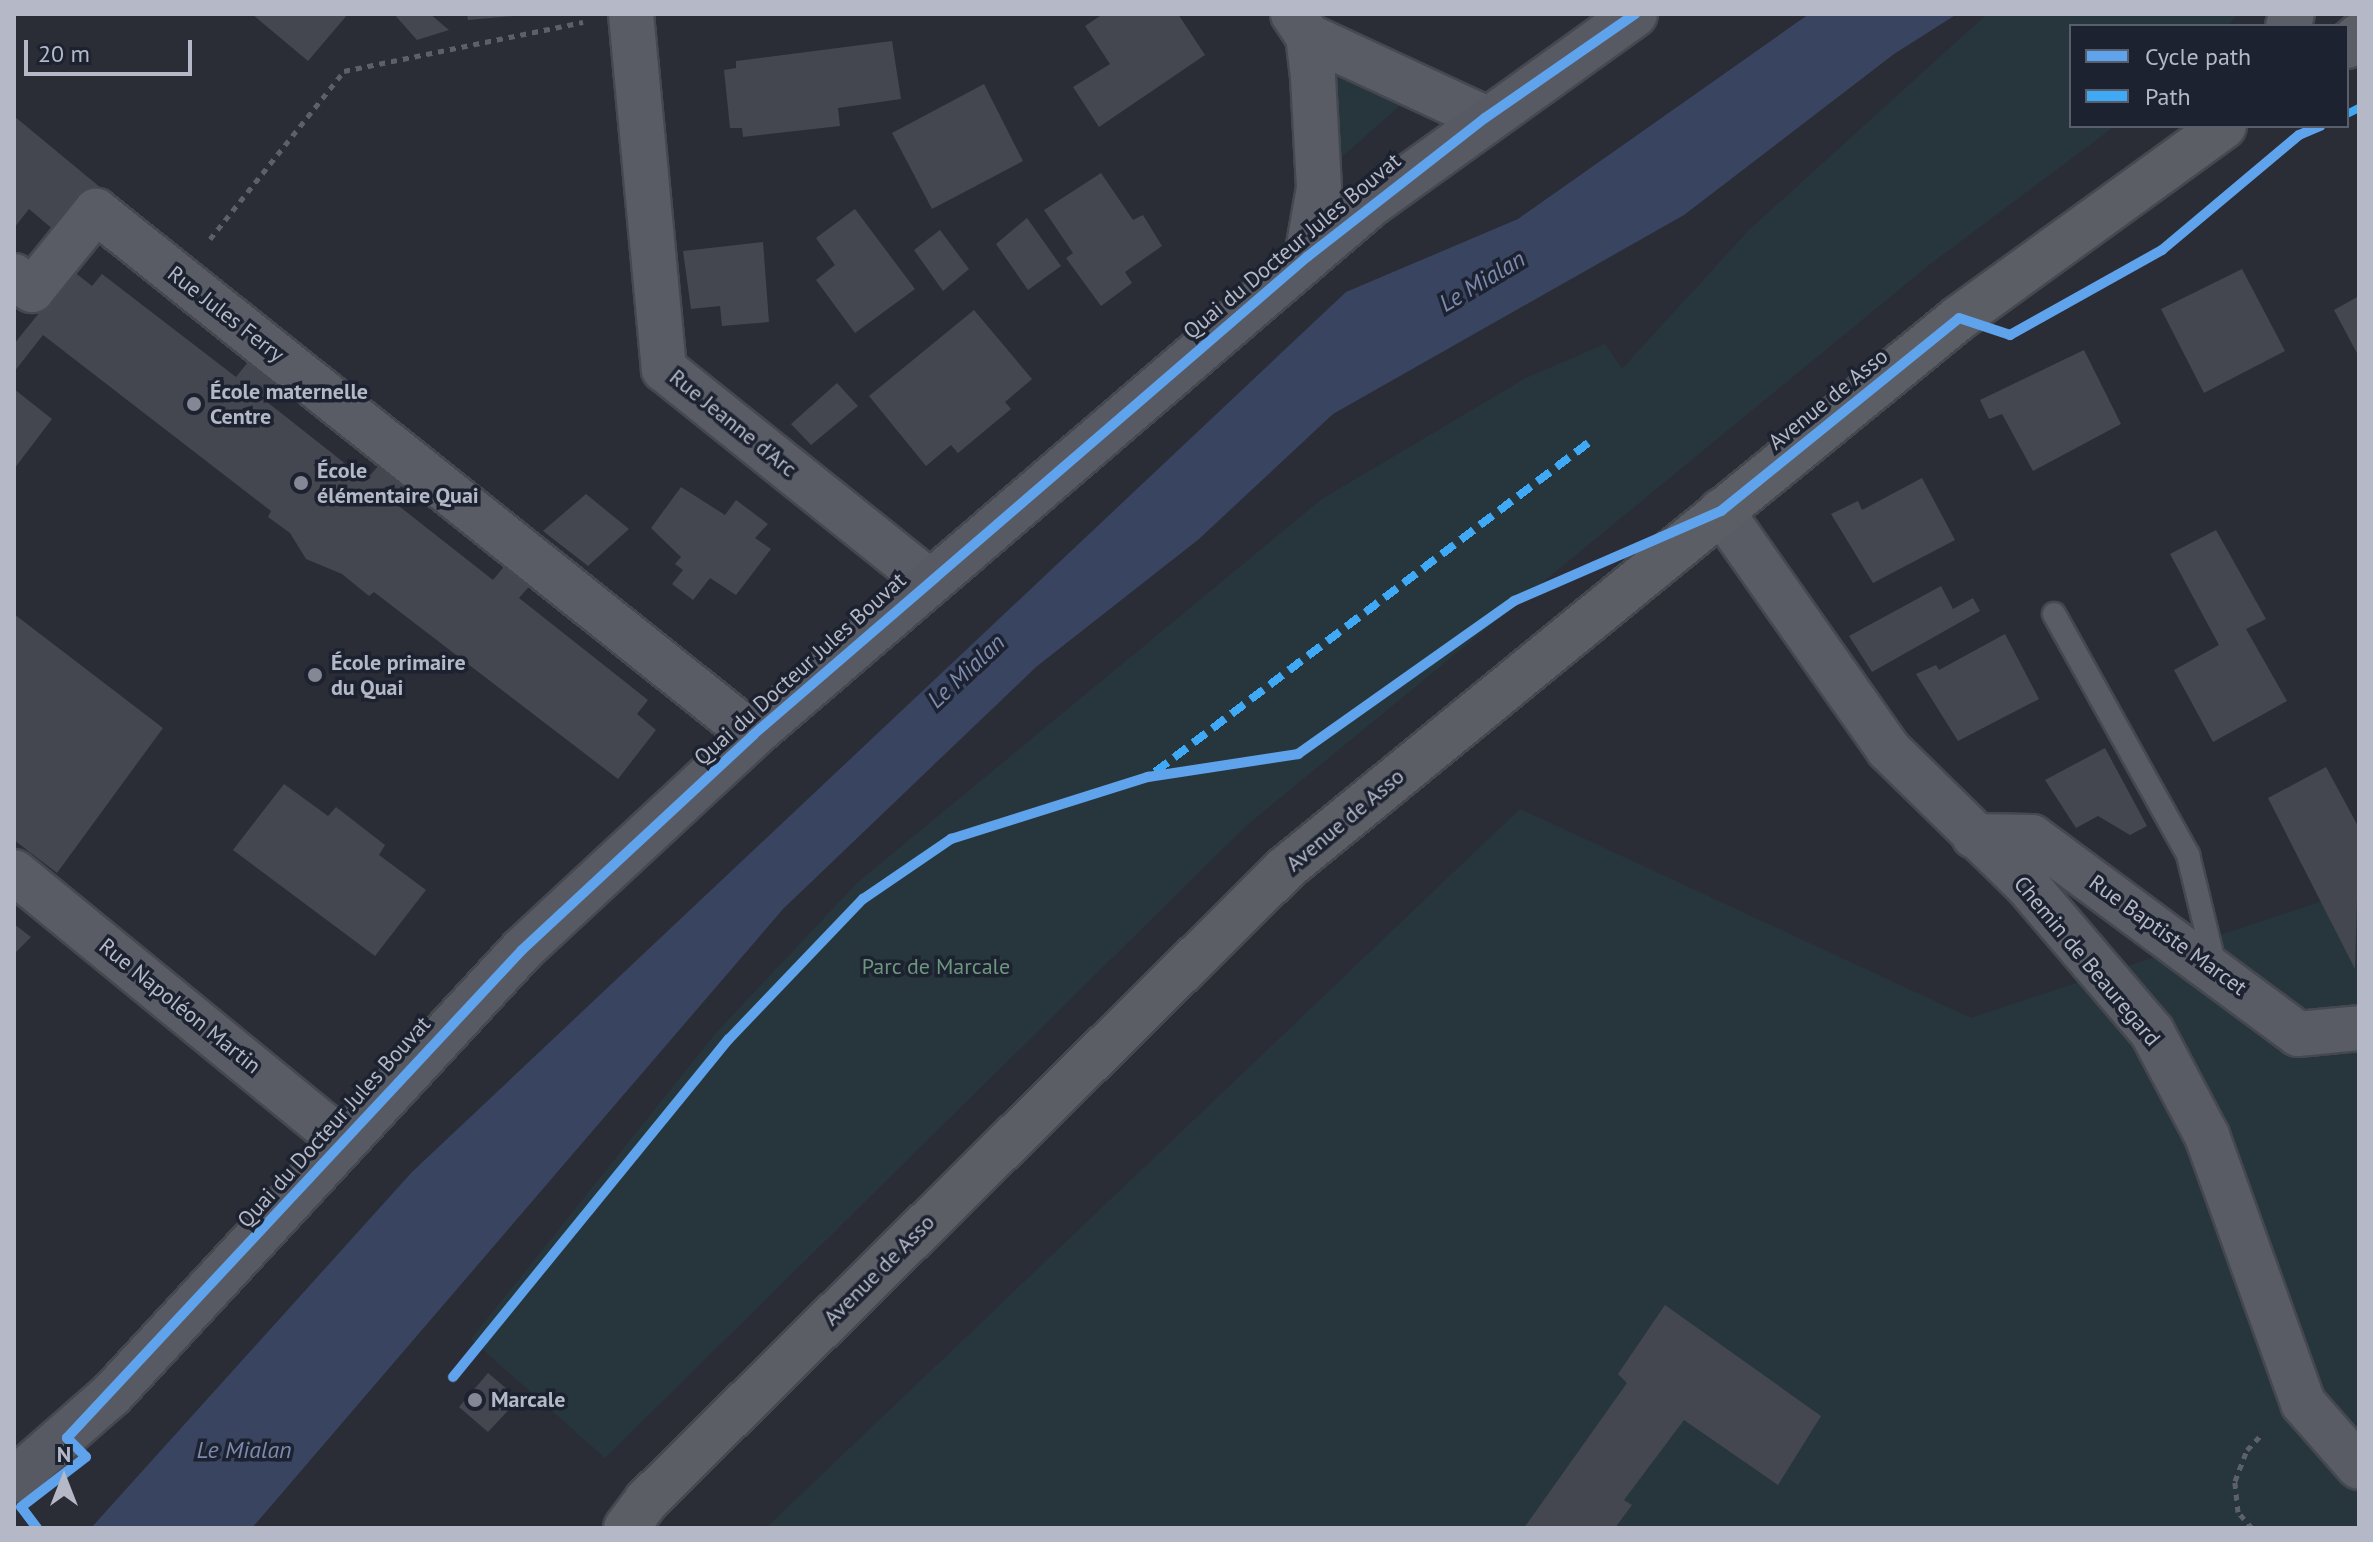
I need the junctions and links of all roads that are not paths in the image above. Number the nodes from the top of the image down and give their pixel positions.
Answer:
1 (631, 14) edge
2 (1635, 14) edge
3 (1300, 25) edge
4 (1485, 118) junction
5 (2221, 128) edge
6 (1307, 257) junction
7 (14, 276) edge
8 (1721, 511) junction
9 (929, 581) junction
10 (2054, 614) dead end
11 (753, 735) junction
12 (1974, 836) junction
13 (14, 872) edge
14 (2215, 967) junction
15 (2359, 1028) edge
16 (344, 1142) junction
17 (2359, 1467) edge
18 (19, 1468) edge
19 (636, 1515) edge
20 (607, 1528) edge

1 - 9 street, Rue Jeanne d'Arc
2 - 4 street, Quai du Docteur Jules Bouvat
3 - 4 street
3 - 6 street
4 - 6 street, Quai du Docteur Jules Bouvat
5 - 8 main road, Avenue de Asso
6 - 9 street, Quai du Docteur Jules Bouvat
7 - 11 street, Rue Jules Ferry
8 - 12 street, Chemin de Beauregard
8 - 19 main road, Avenue de Asso
9 - 11 street, Quai du Docteur Jules Bouvat
10 - 14 lane
11 - 16 street, Quai du Docteur Jules Bouvat
12 - 14 street, Rue Baptiste Marcet
12 - 17 street, Chemin de Beauregard
13 - 16 street, Rue Napoléon Martin
14 - 15 street, Rue Baptiste Marcet
16 - 18 street, Quai du Docteur Jules Bouvat
19 - 20 main road, Avenue de Asso

